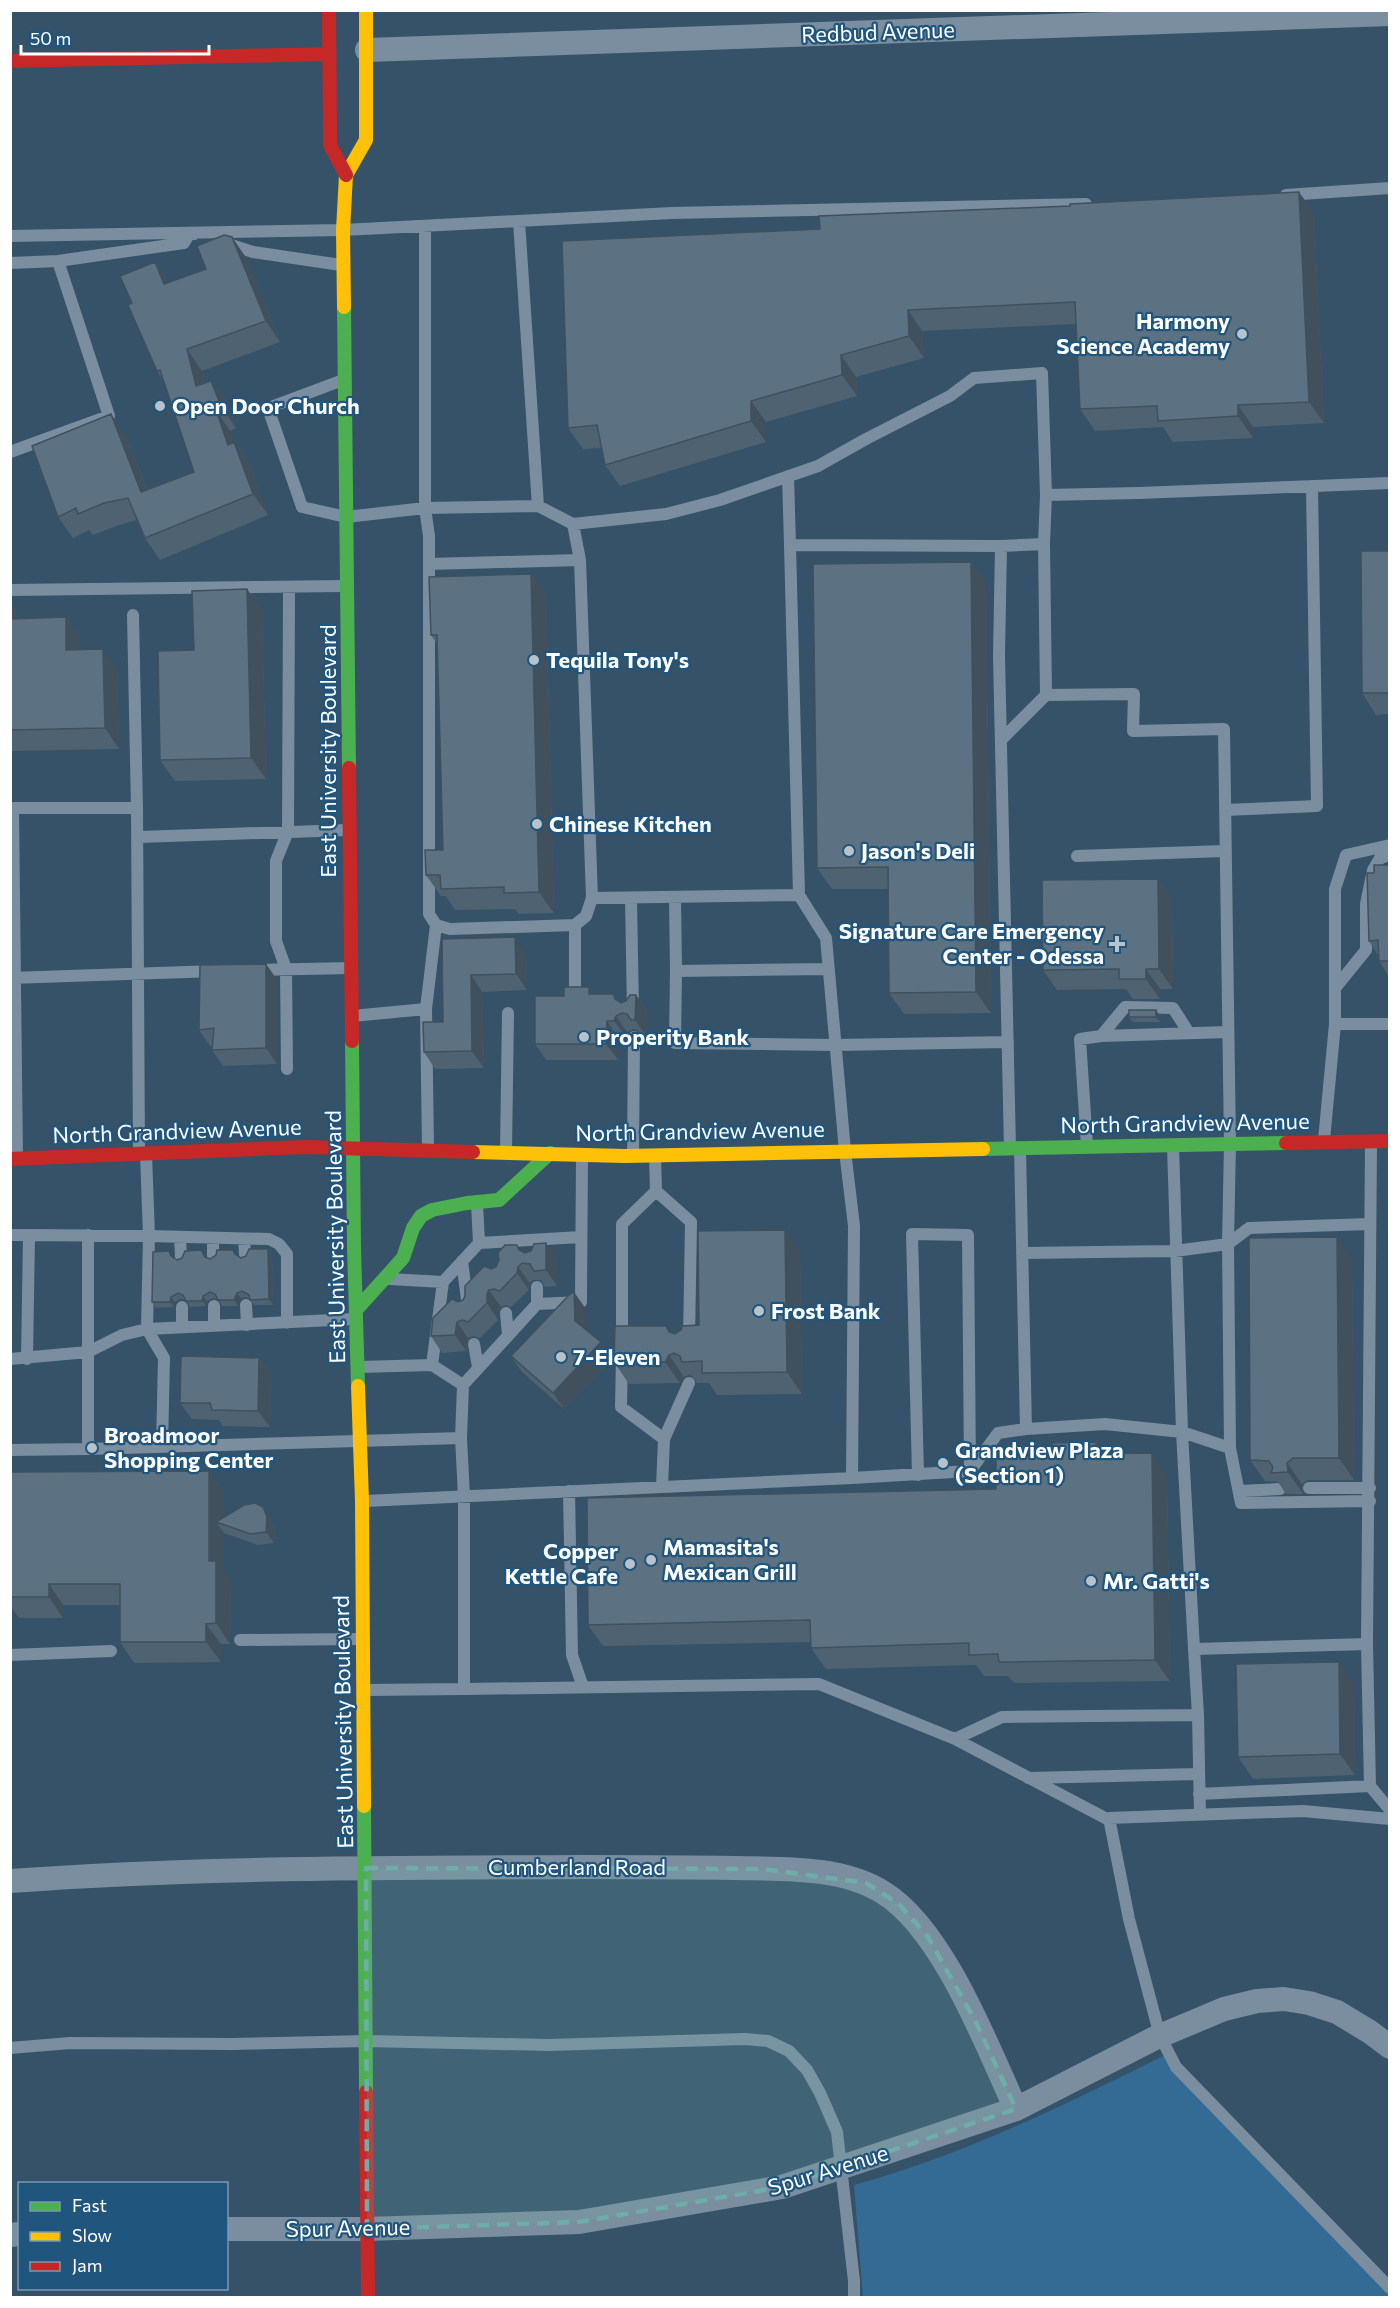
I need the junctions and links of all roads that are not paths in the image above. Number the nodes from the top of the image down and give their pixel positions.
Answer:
1 (328, 10) edge
2 (366, 10) edge
3 (1389, 14) edge
4 (367, 50) junction
5 (329, 54) junction
6 (10, 61) edge
7 (346, 175) junction
8 (1389, 188) edge
9 (1277, 195) edge
10 (1094, 204) edge
11 (519, 221) junction
12 (425, 226) junction
13 (343, 230) junction
14 (190, 233) junction
15 (10, 236) edge
16 (58, 261) junction
17 (10, 263) edge
18 (344, 265) junction
19 (345, 380) junction
20 (10, 452) edge
21 (788, 476) junction
22 (1389, 483) edge
23 (1312, 486) junction
24 (1046, 495) junction
25 (538, 506) junction
26 (425, 508) junction
27 (346, 517) junction
28 (573, 524) junction
29 (1044, 544) junction
30 (790, 545) junction
31 (1001, 546) junction
32 (580, 560) junction
33 (429, 564) junction
34 (347, 586) junction
35 (289, 587) junction
36 (10, 590) edge
37 (133, 615) dead end
38 (1046, 695) junction
39 (1001, 740) junction
40 (12, 808) edge
41 (138, 808) junction
42 (1225, 810) junction
43 (350, 830) junction
44 (288, 831) junction
45 (139, 837) junction
46 (1389, 845) edge
47 (1226, 850) junction
48 (1389, 855) edge
49 (1077, 856) dead end
50 (799, 894) junction
51 (675, 897) junction
52 (592, 898) junction
53 (631, 898) junction
54 (436, 925) junction
55 (575, 925) junction
56 (351, 968) junction
57 (286, 969) junction
58 (828, 969) junction
59 (676, 971) junction
60 (138, 972) junction
61 (13, 978) edge
62 (1336, 987) junction
63 (575, 991) edge
64 (426, 1009) junction
65 (633, 1011) edge
66 (508, 1013) dead end
67 (351, 1017) junction
68 (1335, 1024) junction
69 (1389, 1024) edge
70 (1228, 1032) junction
71 (1189, 1033) junction
72 (1101, 1036) junction
73 (634, 1037) edge
74 (1008, 1042) junction
75 (835, 1045) junction
76 (287, 1069) dead end
77 (13, 1071) edge
78 (1389, 1141) edge
79 (1324, 1142) junction
80 (1371, 1142) junction
81 (1230, 1143) junction
82 (1173, 1144) junction
83 (1087, 1146) junction
84 (353, 1148) junction
85 (1015, 1148) junction
86 (428, 1150) junction
87 (845, 1151) junction
88 (506, 1152) junction
89 (142, 1153) junction
90 (550, 1153) junction
91 (582, 1154) junction
92 (633, 1155) junction
93 (655, 1155) junction
94 (14, 1159) edge
95 (656, 1191) junction
96 (477, 1202) junction
97 (1371, 1224) junction
98 (10, 1235) edge
99 (29, 1235) junction
100 (88, 1235) junction
101 (149, 1236) junction
102 (180, 1237) junction
103 (581, 1237) junction
104 (213, 1238) junction
105 (244, 1239) junction
106 (478, 1243) junction
107 (1228, 1244) junction
108 (1175, 1251) junction
109 (1022, 1253) junction
110 (245, 1255) edge
111 (213, 1256) edge
112 (181, 1257) edge
113 (462, 1261) junction
114 (385, 1278) junction
115 (443, 1282) junction
116 (537, 1287) edge
117 (537, 1304) junction
118 (246, 1305) dead end
119 (214, 1306) dead end
120 (182, 1307) dead end
121 (469, 1310) edge
122 (506, 1312) dead end
123 (356, 1315) junction
124 (287, 1323) junction
125 (247, 1325) junction
126 (214, 1326) junction
127 (182, 1328) junction
128 (147, 1329) junction
129 (508, 1335) junction
130 (474, 1344) dead end
131 (689, 1347) edge
132 (88, 1352) junction
133 (10, 1359) edge
134 (27, 1359) junction
135 (432, 1365) junction
136 (359, 1367) junction
137 (478, 1367) junction
138 (689, 1383) edge
139 (463, 1385) junction
140 (1026, 1429) junction
141 (1182, 1432) junction
142 (461, 1438) junction
143 (664, 1439) junction
144 (361, 1442) junction
145 (162, 1446) junction
146 (1230, 1448) junction
147 (88, 1449) junction
148 (10, 1450) edge
149 (970, 1471) junction
150 (918, 1475) junction
151 (852, 1478) junction
152 (662, 1487) junction
153 (1309, 1488) dead end
154 (1370, 1488) junction
155 (1280, 1489) edge
156 (569, 1491) junction
157 (1239, 1491) junction
158 (464, 1496) junction
159 (362, 1501) junction
160 (1370, 1501) junction
161 (364, 1639) junction
162 (240, 1640) dead end
163 (1367, 1644) junction
164 (1194, 1649) junction
165 (111, 1651) dead end
166 (10, 1654) edge
167 (583, 1687) junction
168 (464, 1689) junction
169 (364, 1690) junction
170 (1198, 1715) junction
171 (955, 1738) junction
172 (1198, 1774) junction
173 (1027, 1778) junction
174 (1370, 1786) junction
175 (1199, 1794) junction
176 (1389, 1810) edge
177 (1200, 1815) junction
178 (1389, 1819) edge
179 (1109, 1820) junction
180 (366, 1868) junction
181 (10, 1881) edge
182 (1160, 2036) junction
183 (367, 2041) junction
184 (1389, 2047) edge
185 (10, 2048) edge
186 (1017, 2109) junction
187 (841, 2168) junction
188 (228, 2229) edge
189 (367, 2229) junction
190 (1389, 2288) edge
191 (368, 2298) edge
192 (854, 2298) edge

1 - 5 main road
2 - 4 main road, East University Boulevard
3 - 4 street, Redbud Avenue
4 - 7 main road, East University Boulevard
5 - 6 main road
5 - 7 main road
7 - 13 main road, East University Boulevard
8 - 9 lane
10 - 11 lane
11 - 12 lane
11 - 25 lane
12 - 13 lane
12 - 26 lane
13 - 14 lane
13 - 18 main road, East University Boulevard
14 - 15 lane
14 - 16 lane
14 - 18 lane
16 - 17 lane
16 - 20 lane
18 - 19 main road, East University Boulevard
19 - 27 main road, East University Boulevard
19 - 27 lane
21 - 24 lane
21 - 28 lane
21 - 30 lane
22 - 23 lane
23 - 24 lane
23 - 42 lane
24 - 29 lane
25 - 26 lane
25 - 28 lane
26 - 27 lane
26 - 33 lane
27 - 34 main road, East University Boulevard
28 - 32 lane
29 - 31 lane
29 - 38 lane
30 - 31 lane
30 - 50 lane
31 - 39 lane
32 - 33 lane
32 - 52 lane
33 - 54 lane
34 - 35 lane
34 - 43 main road, East University Boulevard
35 - 36 lane
35 - 44 lane
37 - 41 lane
38 - 39 lane
38 - 42 lane
39 - 74 lane
40 - 41 lane
40 - 61 lane
41 - 45 lane
42 - 47 lane
43 - 44 lane
43 - 56 main road, East University Boulevard
44 - 45 lane
44 - 57 lane
45 - 60 lane
46 - 62 lane
47 - 49 lane
47 - 70 lane
48 - 62 lane
50 - 51 lane
50 - 58 lane
51 - 53 lane
51 - 59 lane
52 - 53 lane
52 - 55 lane
53 - 65 lane
54 - 55 lane
54 - 64 lane
55 - 63 lane
56 - 57 lane
56 - 67 main road, East University Boulevard
57 - 60 lane
57 - 76 lane
58 - 59 lane
58 - 75 lane
59 - 75 lane
60 - 61 lane
60 - 89 lane
61 - 77 lane
62 - 68 lane
64 - 67 lane
64 - 86 lane
66 - 88 lane
67 - 84 main road, East University Boulevard
68 - 69 lane
68 - 79 lane
70 - 71 lane
70 - 81 lane
71 - 72 lane
71 - 72 lane
72 - 83 lane
73 - 92 lane
74 - 75 lane
74 - 85 lane
75 - 87 lane
77 - 94 lane
78 - 80 main road, North Grandview Avenue
79 - 80 main road, North Grandview Avenue
79 - 81 main road, North Grandview Avenue
80 - 97 lane
81 - 82 main road, North Grandview Avenue
81 - 107 lane
82 - 83 main road, North Grandview Avenue
82 - 108 lane
83 - 85 main road, North Grandview Avenue
84 - 86 main road, North Grandview Avenue
84 - 89 main road, North Grandview Avenue
84 - 123 main road, East University Boulevard
85 - 87 main road, North Grandview Avenue
85 - 109 lane
86 - 88 main road, North Grandview Avenue
87 - 93 main road, North Grandview Avenue
87 - 151 lane
88 - 90 main road, North Grandview Avenue
89 - 94 main road, North Grandview Avenue
89 - 101 lane
90 - 91 main road, North Grandview Avenue
90 - 96 main road
91 - 92 main road, North Grandview Avenue
91 - 103 lane
92 - 93 main road, North Grandview Avenue
93 - 95 lane
95 - 131 lane
95 - 143 lane
96 - 106 lane
96 - 114 main road
97 - 107 lane
97 - 154 lane
98 - 99 lane
99 - 100 lane
99 - 134 lane
100 - 101 lane
100 - 132 lane
101 - 102 lane
101 - 128 lane
102 - 104 lane
102 - 112 lane
103 - 106 lane
103 - 117 lane
104 - 105 lane
104 - 111 lane
105 - 110 lane
105 - 124 lane
106 - 113 lane
107 - 108 lane
107 - 146 lane
108 - 109 lane
108 - 141 lane
109 - 140 lane
113 - 115 lane
113 - 121 lane
114 - 115 lane
114 - 123 main road
115 - 135 lane
116 - 117 lane
117 - 129 lane
118 - 125 lane
119 - 126 lane
120 - 127 lane
122 - 129 lane
123 - 124 lane
123 - 136 main road, East University Boulevard
124 - 125 lane
125 - 126 lane
126 - 127 lane
127 - 128 lane
128 - 132 lane
128 - 145 lane
129 - 137 lane
130 - 137 lane
132 - 134 lane
132 - 147 lane
133 - 134 lane
135 - 136 lane
135 - 139 lane
136 - 144 main road, East University Boulevard
137 - 139 lane
138 - 143 lane
139 - 142 lane
140 - 141 lane
140 - 149 lane
141 - 146 lane
141 - 164 lane
142 - 144 lane
142 - 158 lane
143 - 152 lane
144 - 145 lane
144 - 159 main road, East University Boulevard
145 - 147 lane
146 - 157 lane
147 - 148 lane
149 - 150 lane
149 - 150 lane
150 - 151 lane
151 - 152 lane
152 - 156 lane
153 - 154 lane
154 - 160 lane
155 - 157 lane
156 - 158 lane
156 - 167 lane
157 - 160 lane
158 - 159 lane
158 - 168 lane
159 - 161 main road, East University Boulevard
160 - 163 lane
161 - 162 lane
161 - 169 main road, East University Boulevard
163 - 164 lane
163 - 174 lane
164 - 170 lane
165 - 166 lane
167 - 168 lane
167 - 171 lane
168 - 169 lane
169 - 180 main road, East University Boulevard
170 - 171 lane
170 - 172 lane
171 - 173 lane
172 - 173 lane
172 - 175 lane
173 - 179 lane
174 - 175 lane
174 - 176 lane
175 - 177 lane
177 - 178 lane
177 - 179 lane
179 - 182 lane
180 - 181 street, Cumberland Road
180 - 183 main road, East University Boulevard
180 - 186 street, Cumberland Road
182 - 184 street, Spur Avenue
182 - 186 street, Spur Avenue
182 - 190 lane
183 - 185 lane
183 - 187 lane
183 - 189 main road, East University Boulevard
186 - 187 street, Spur Avenue
187 - 189 street, Spur Avenue
187 - 192 lane
188 - 189 street, Spur Avenue
189 - 191 main road, East University Boulevard

